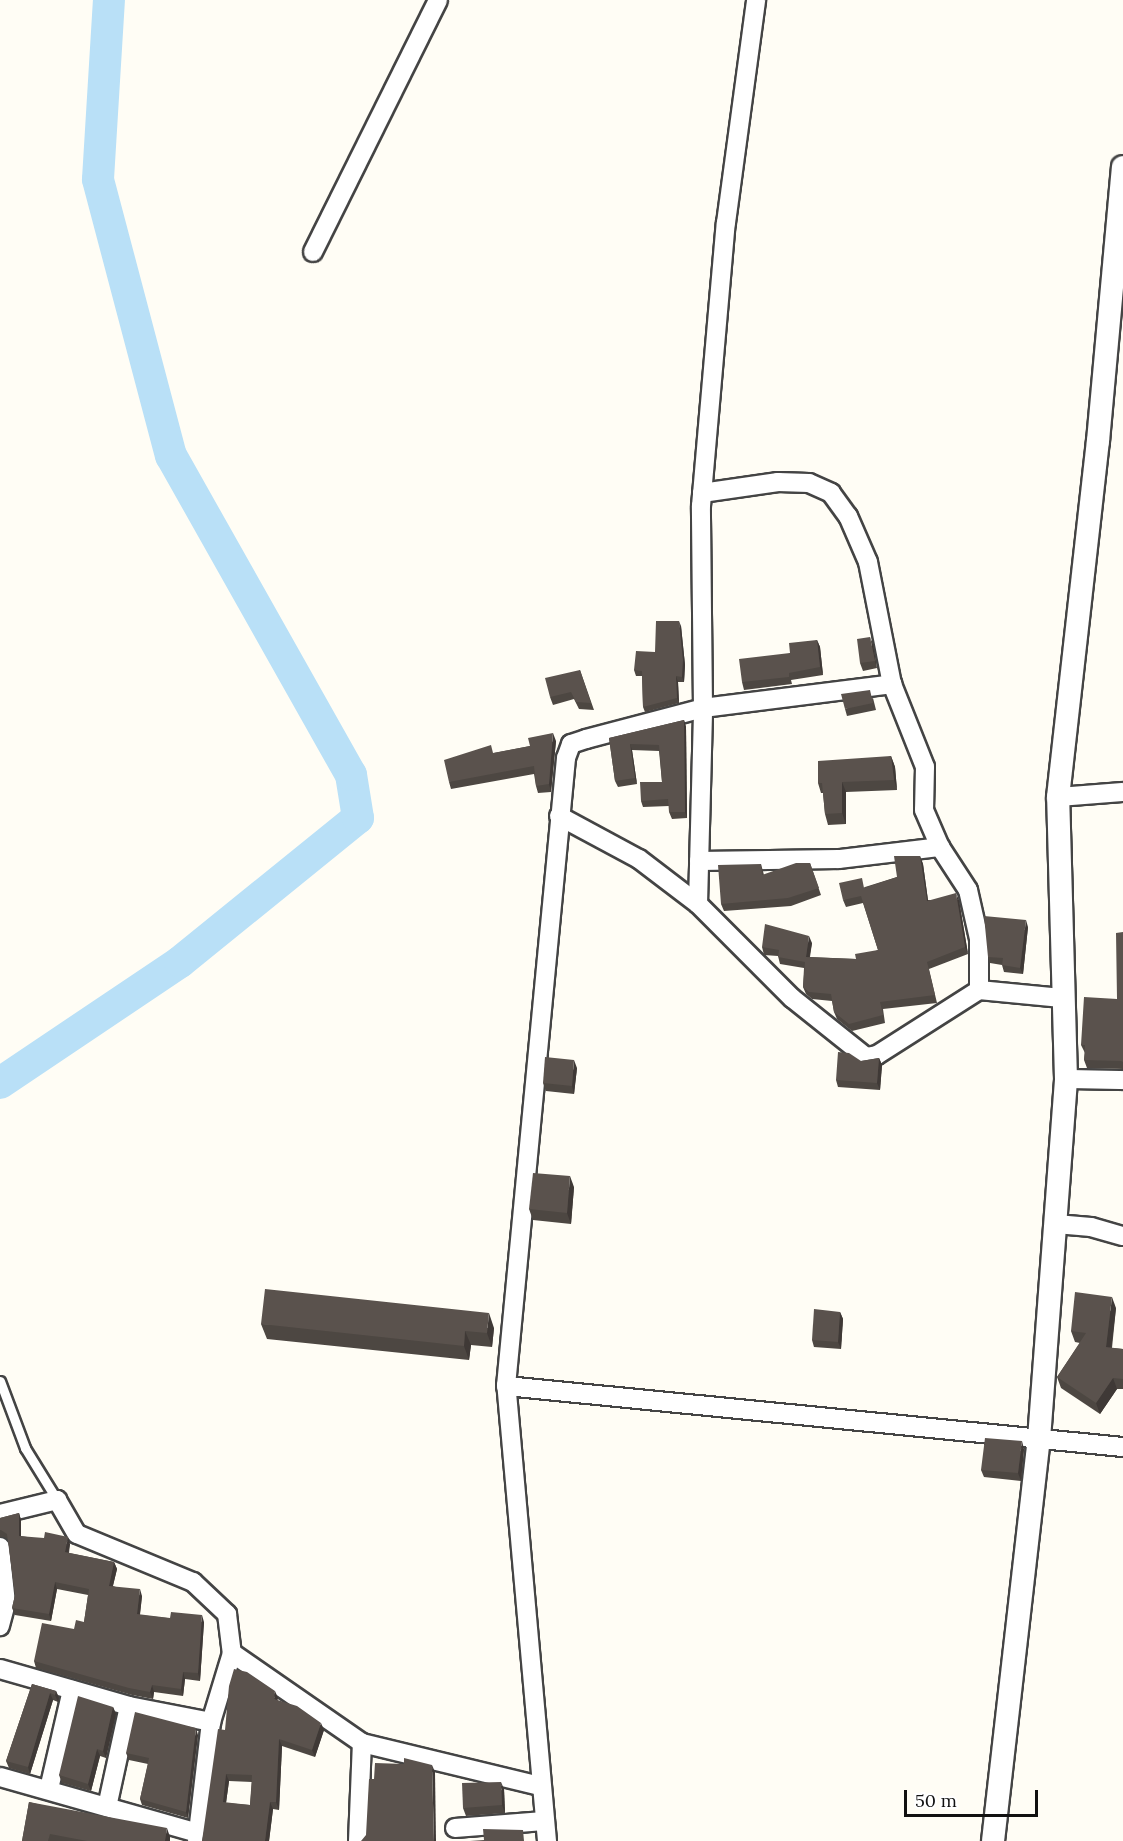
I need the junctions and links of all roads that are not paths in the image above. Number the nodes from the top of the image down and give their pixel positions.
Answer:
1 (438, 0) edge
2 (756, 0) edge
3 (1123, 167) edge
4 (314, 252) dead end
5 (702, 494) junction
6 (892, 684) junction
7 (703, 708) junction
8 (1123, 792) edge
9 (1058, 797) junction
10 (559, 816) junction
11 (940, 847) junction
12 (699, 861) junction
13 (698, 904) junction
14 (979, 990) junction
15 (1062, 998) junction
16 (1066, 1079) junction
17 (1123, 1080) edge
18 (1056, 1224) junction
19 (1123, 1236) edge
20 (0, 1381) edge
21 (506, 1386) junction
22 (1039, 1439) junction
23 (1123, 1447) edge
24 (57, 1500) junction
25 (0, 1514) edge
26 (0, 1547) edge
27 (0, 1626) edge
28 (232, 1653) junction
29 (0, 1669) edge
30 (72, 1690) junction
31 (129, 1706) junction
32 (211, 1722) junction
33 (362, 1743) junction
34 (0, 1777) edge
35 (540, 1786) junction
36 (49, 1789) junction
37 (107, 1807) junction
38 (544, 1821) junction
39 (455, 1828) dead end
40 (196, 1837) edge
41 (358, 1841) edge
42 (547, 1841) edge
43 (993, 1841) edge

1 - 4 street
2 - 5 street
3 - 9 street
5 - 6 street
5 - 7 street
6 - 7 street
6 - 11 street
7 - 10 street
7 - 12 street
8 - 9 street
9 - 15 street
10 - 13 street
10 - 21 street
11 - 12 street
11 - 14 street
12 - 13 street
13 - 14 street
14 - 15 street
15 - 16 street
16 - 17 street
16 - 18 street
18 - 19 street
18 - 22 street
20 - 24 lane
21 - 22 street
21 - 35 street
22 - 23 street
22 - 43 street
24 - 25 street
24 - 28 street
26 - 27 street
28 - 32 street
28 - 33 street
29 - 30 street
30 - 31 street
30 - 36 street
31 - 32 street
31 - 37 street
32 - 40 street
33 - 35 street
33 - 41 street
34 - 36 street
35 - 38 street
36 - 37 street
37 - 40 street
38 - 39 street
38 - 42 street

